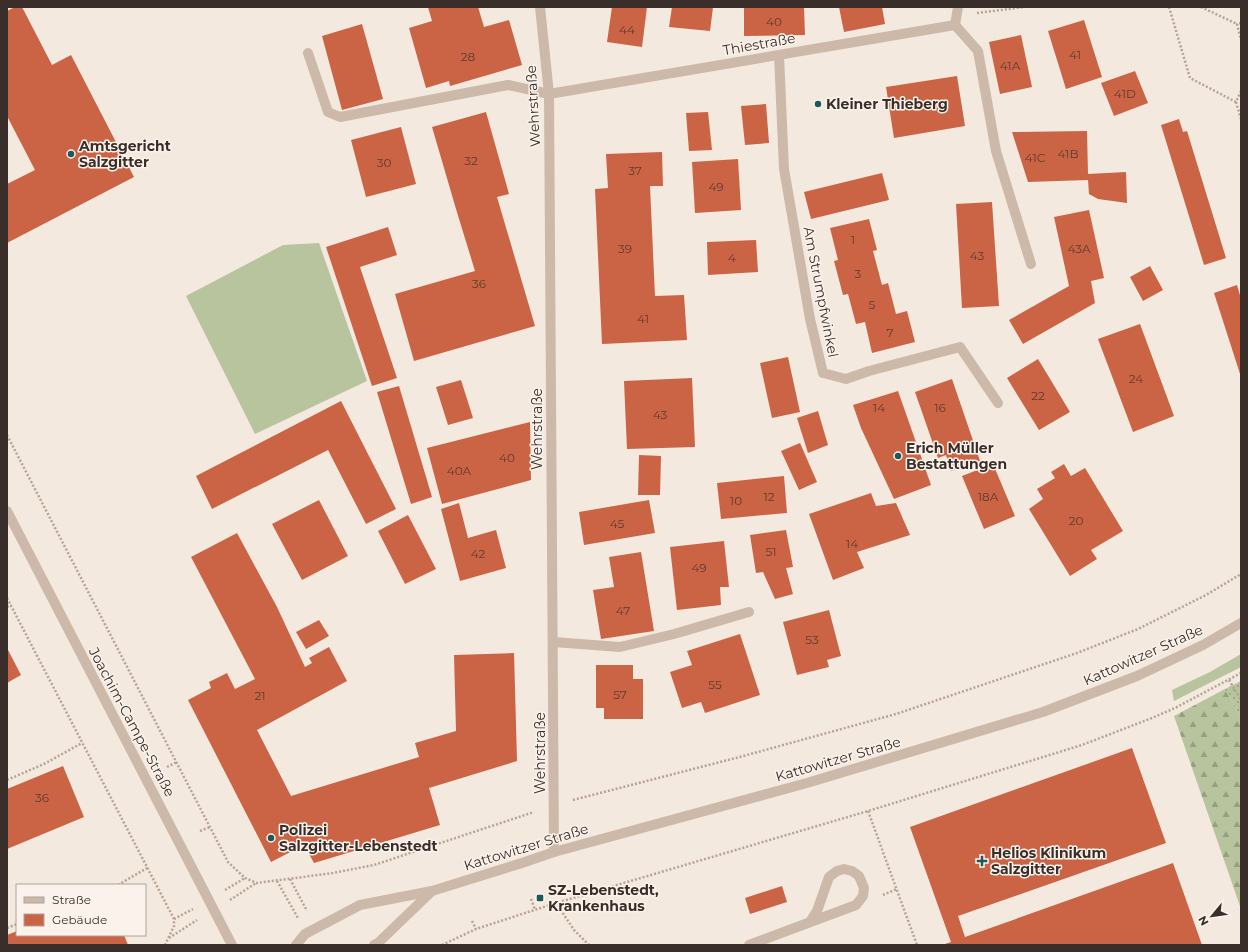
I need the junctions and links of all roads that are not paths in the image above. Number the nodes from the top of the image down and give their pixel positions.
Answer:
1 (540, 7) edge
2 (956, 16) edge
3 (308, 53) dead end
4 (779, 55) junction
5 (549, 94) junction
6 (1031, 264) dead end
7 (998, 403) dead end
8 (7, 511) edge
9 (749, 612) dead end
10 (1241, 623) edge
11 (553, 642) junction
12 (554, 852) junction
13 (432, 891) junction
14 (810, 922) junction
15 (232, 945) edge
16 (296, 945) edge
17 (374, 945) edge
18 (749, 945) edge

1 - 5 street, Wehrstraße
2 - 4 street, Thiestraße
2 - 6 street
3 - 5 street
4 - 5 street, Thiestraße
4 - 7 street, Am Strumpfwinkel
5 - 11 street, Wehrstraße
8 - 15 street, Joachim-Campe-Straße
9 - 11 street
10 - 12 street, Kattowitzer Straße
11 - 12 street, Wehrstraße
12 - 13 street, Kattowitzer Straße
13 - 16 street, Kattowitzer Straße
13 - 17 street, Kattowitzer Straße
14 - 14 street
14 - 18 street

